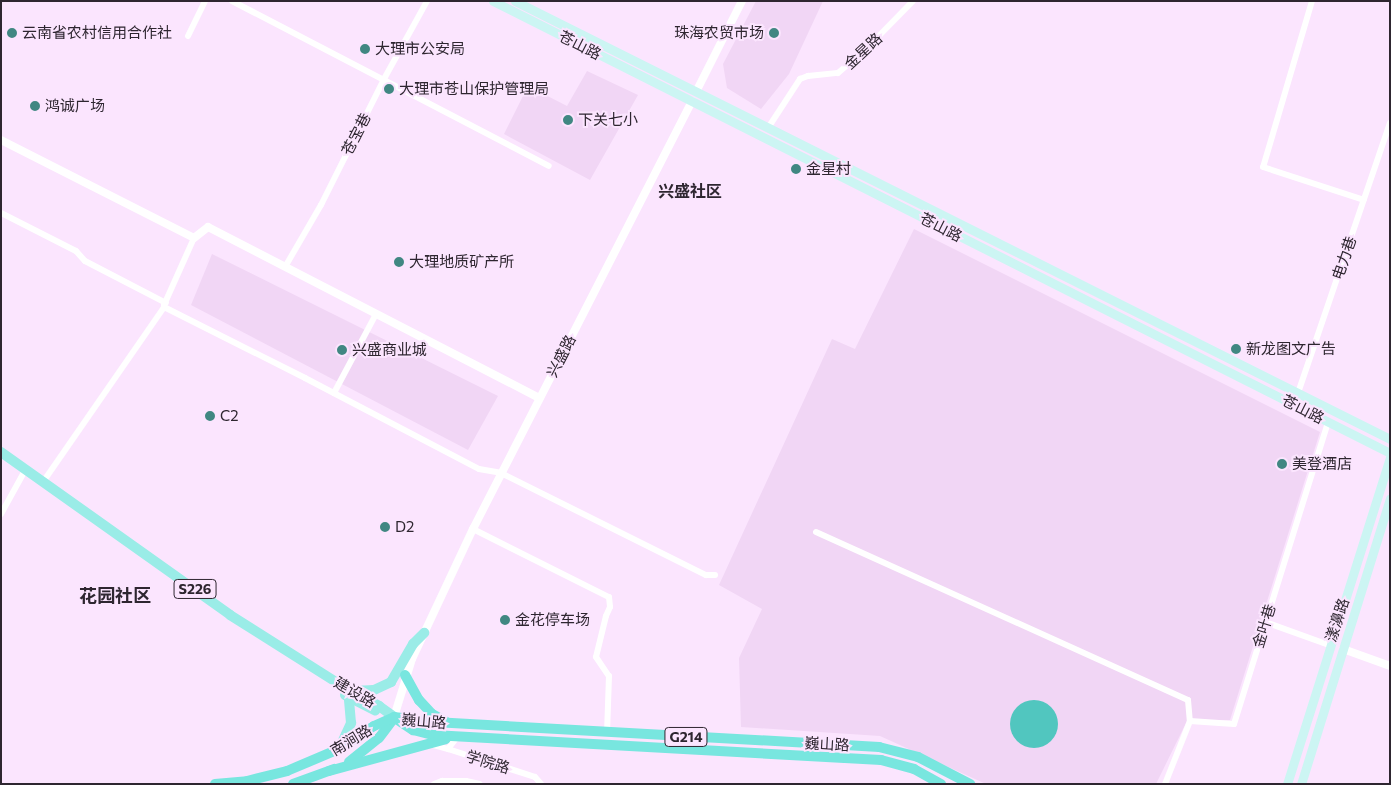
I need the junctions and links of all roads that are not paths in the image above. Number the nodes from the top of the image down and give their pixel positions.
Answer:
1 (205, 1) edge
2 (232, 1) edge
3 (427, 1) edge
4 (493, 1) edge
5 (515, 1) edge
6 (742, 1) edge
7 (913, 1) edge
8 (1312, 1) edge
9 (188, 36) dead end
10 (384, 79) junction
11 (696, 92) junction
12 (692, 101) junction
13 (1390, 123) edge
14 (768, 128) junction
15 (1, 140) edge
16 (549, 166) dead end
17 (1364, 200) junction
18 (1, 213) edge
19 (194, 238) junction
20 (285, 267) junction
21 (164, 306) junction
22 (376, 314) junction
23 (334, 393) junction
24 (1298, 393) junction
25 (540, 398) junction
26 (1328, 422) junction
27 (1390, 439) edge
28 (1, 452) edge
29 (1390, 453) edge
30 (1, 458) edge
31 (1390, 458) edge
32 (502, 473) junction
33 (23, 474) junction
34 (43, 482) junction
35 (1390, 499) edge
36 (1, 514) edge
37 (473, 529) junction
38 (816, 532) dead end
39 (715, 575) dead end
40 (1265, 622) junction
41 (424, 633) junction
42 (1329, 644) junction
43 (1343, 649) junction
44 (1390, 666) edge
45 (405, 675) junction
46 (350, 695) junction
47 (394, 717) junction
48 (1190, 721) junction
49 (448, 723) junction
50 (606, 732) junction
51 (458, 736) junction
52 (427, 744) junction
53 (339, 749) junction
54 (448, 749) junction
55 (892, 749) junction
56 (889, 762) junction
57 (329, 771) junction
58 (952, 774) junction
59 (215, 784) edge
60 (292, 784) edge
61 (434, 784) edge
62 (480, 784) edge
63 (541, 784) edge
64 (941, 784) edge
65 (946, 784) edge
66 (970, 784) edge
67 (1165, 784) edge
68 (1286, 784) edge
69 (1301, 784) edge

1 - 9 street
2 - 10 street
3 - 10 street, 苍宝巷
4 - 12 main road, 苍山路
5 - 11 main road, 苍山路
6 - 11 street, 兴盛路
7 - 14 street, 金星路
8 - 17 street
10 - 16 street
10 - 20 street, 苍宝巷
11 - 12 main road, 兴盛路
11 - 14 main road, 苍山路
12 - 25 street, 兴盛路
12 - 26 main road, 苍山路
13 - 17 street, 电力巷
14 - 24 main road, 苍山路
15 - 19 street
17 - 24 street, 电力巷
18 - 21 street
19 - 20 street
19 - 21 street
20 - 22 street
21 - 23 street
21 - 34 street
22 - 23 street
22 - 25 street
23 - 32 street
24 - 27 main road, 苍山路
25 - 32 street, 兴盛路
26 - 29 main road, 苍山路
26 - 40 street, 金叶巷
28 - 34 main road, 建设路 / S226
30 - 33 main road, 建设路 / S226
31 - 42 main road, 漾濞路
32 - 37 street, 兴盛路
32 - 39 street
33 - 36 street
33 - 46 main road, 建设路 / S226
34 - 46 main road, 建设路 / S226
35 - 43 main road, 漾濞路
37 - 41 street, 兴盛路
37 - 50 street
38 - 48 street
40 - 42 street
40 - 48 street, 金叶巷
41 - 45 street, 兴盛路
41 - 46 main road
42 - 68 main road, 漾濞路
43 - 44 street
43 - 69 main road, 漾濞路
45 - 47 street, 兴盛路
45 - 49 highway
46 - 47 main road, 建设路 / S226
46 - 53 main road
47 - 49 highway, 巍山路 / G214
47 - 51 highway, 巍山路 / G214
47 - 53 highway, 南涧路
47 - 57 highway, 南涧路
48 - 67 street
49 - 50 highway, 巍山路 / G214
50 - 55 highway, 巍山路 / G214
51 - 52 highway
51 - 54 street, 学院路
51 - 56 highway, 巍山路 / G214
52 - 54 street
52 - 57 highway
53 - 59 highway, 南涧路
54 - 63 street, 学院路
55 - 56 highway
55 - 58 highway, 巍山路 / G214
56 - 64 highway, 巍山路 / G214
57 - 60 highway, 南涧路
58 - 65 highway
58 - 66 highway, 巍山路 / G214
61 - 62 street, 学院路

